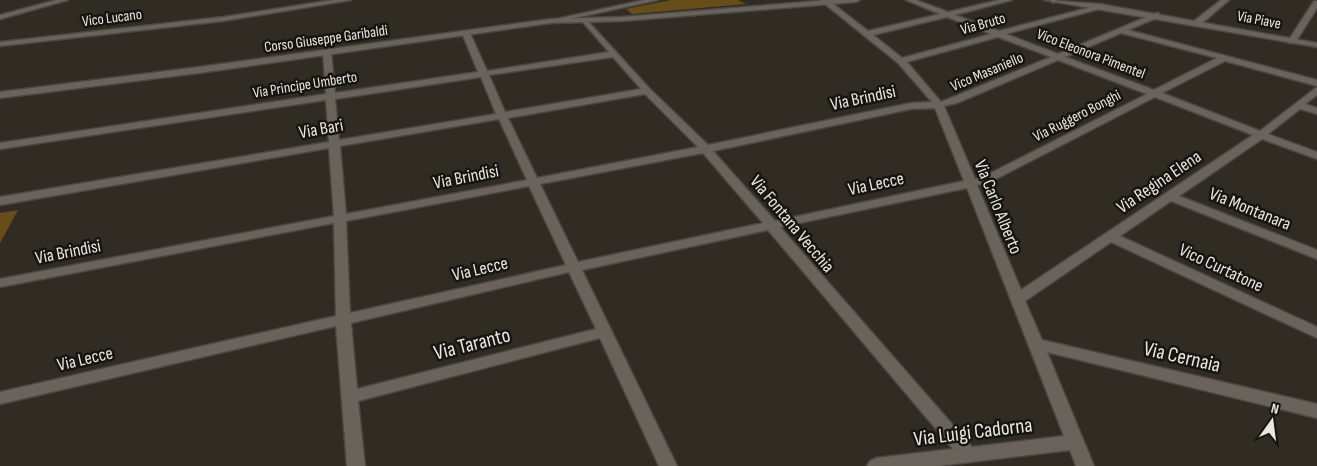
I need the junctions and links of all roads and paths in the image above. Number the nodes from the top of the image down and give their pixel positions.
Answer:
1 (64, 0) edge
2 (347, 0) edge
3 (654, 0) edge
4 (856, 0) edge
5 (910, 0) edge
6 (1008, 0) edge
7 (1048, 0) edge
8 (1054, 0) edge
9 (1225, 0) edge
10 (826, 1) edge
11 (1317, 3) edge
12 (1100, 6) junction
13 (947, 14) junction
14 (1156, 15) junction
15 (0, 17) edge
16 (585, 20) junction
17 (551, 21) junction
18 (1197, 23) junction
19 (1121, 30) junction
20 (466, 33) junction
21 (866, 34) junction
22 (999, 34) junction
23 (1292, 40) junction
24 (0, 44) edge
25 (1317, 45) edge
26 (327, 52) junction
27 (614, 54) junction
28 (1060, 56) junction
29 (1224, 58) junction
30 (901, 61) junction
31 (485, 74) junction
32 (1317, 83) edge
33 (1317, 90) edge
34 (647, 91) junction
35 (1155, 93) junction
36 (0, 95) edge
37 (332, 96) junction
38 (939, 105) junction
39 (1298, 105) junction
40 (1317, 110) edge
41 (502, 116) junction
42 (1262, 134) junction
43 (334, 144) junction
44 (0, 146) edge
45 (706, 149) junction
46 (1317, 156) edge
47 (533, 182) junction
48 (969, 183) junction
49 (1169, 196) junction
50 (0, 201) edge
51 (340, 218) junction
52 (770, 226) junction
53 (1109, 236) junction
54 (1317, 255) edge
55 (575, 267) junction
56 (0, 282) edge
57 (1018, 299) junction
58 (343, 320) junction
59 (604, 332) junction
60 (1317, 333) edge
61 (1038, 345) junction
62 (350, 397) junction
63 (0, 398) edge
64 (1317, 411) edge
65 (1074, 442) junction
66 (968, 455) junction
67 (356, 466) edge
68 (668, 466) edge
69 (876, 466) edge
70 (1086, 466) edge

1 - 15 street
2 - 24 street, Vico Lucano
3 - 17 street, Corso Giuseppe Garibaldi
4 - 10 street
5 - 13 street, Vico Eleonora Pimentel
6 - 13 street
7 - 8 street, Via Piave
8 - 12 street, Via Piave
9 - 18 street
10 - 16 street
10 - 21 street, Via Carlo Alberto
11 - 23 street
12 - 14 street, Via Piave
12 - 22 street, Via Bruto
13 - 21 street
13 - 22 street, Vico Eleonora Pimentel
14 - 18 street, Via Piave
14 - 19 street, Vico Masaniello
16 - 17 street
16 - 27 street, Via Fontana Vecchia
17 - 20 street, Corso Giuseppe Garibaldi
18 - 23 street, Via Piave
19 - 28 street, Vico Masaniello
19 - 29 street
20 - 26 street, Corso Giuseppe Garibaldi
20 - 31 street
21 - 30 street, Via Carlo Alberto
22 - 28 street, Vico Eleonora Pimentel
22 - 30 street, Via Bruto
23 - 25 street, Via Piave
26 - 36 street, Corso Giuseppe Garibaldi
26 - 37 street
27 - 31 street, Via Principe Umberto
27 - 34 street, Via Fontana Vecchia
28 - 35 street, Vico Eleonora Pimentel
28 - 38 street, Vico Masaniello
29 - 32 street
29 - 35 street, Via Ruggero Bonghi
30 - 38 street, Via Carlo Alberto
31 - 37 street, Via Principe Umberto
31 - 41 street
33 - 39 street, Via Regina Elena
34 - 41 street, Via Bari
34 - 45 street, Via Fontana Vecchia
35 - 42 street, Vico Eleonora Pimentel
35 - 48 street, Via Ruggero Bonghi
37 - 43 street
37 - 44 street, Via Principe Umberto
38 - 45 street, Via Brindisi
38 - 48 street, Via Carlo Alberto
39 - 40 street
39 - 42 street, Via Regina Elena
41 - 43 street, Via Bari
41 - 47 street
42 - 46 street, Vico Eleonora Pimentel
42 - 49 street, Via Regina Elena
43 - 50 street, Via Bari
43 - 51 street
45 - 47 street, Via Brindisi
45 - 52 street, Via Fontana Vecchia
47 - 51 street, Via Brindisi
47 - 55 street
48 - 52 street, Via Lecce
48 - 57 street, Via Carlo Alberto
49 - 53 street, Via Regina Elena
49 - 54 street, Via Montanara
51 - 56 street, Via Brindisi
51 - 58 street
52 - 55 street, Via Lecce
52 - 66 street, Via Fontana Vecchia
53 - 57 street, Via Regina Elena
53 - 60 street, Vico Curtatone
55 - 58 street, Via Lecce
55 - 59 street
57 - 61 street, Via Carlo Alberto
58 - 62 street
58 - 63 street, Via Lecce
59 - 62 street, Via Taranto
59 - 68 street
61 - 64 street, Via Cernaia
61 - 65 street, Via Carlo Alberto
62 - 67 street
65 - 66 street, Via Luigi Cadorna
65 - 70 street, Via Carlo Alberto
66 - 69 street, Via Luigi Cadorna

